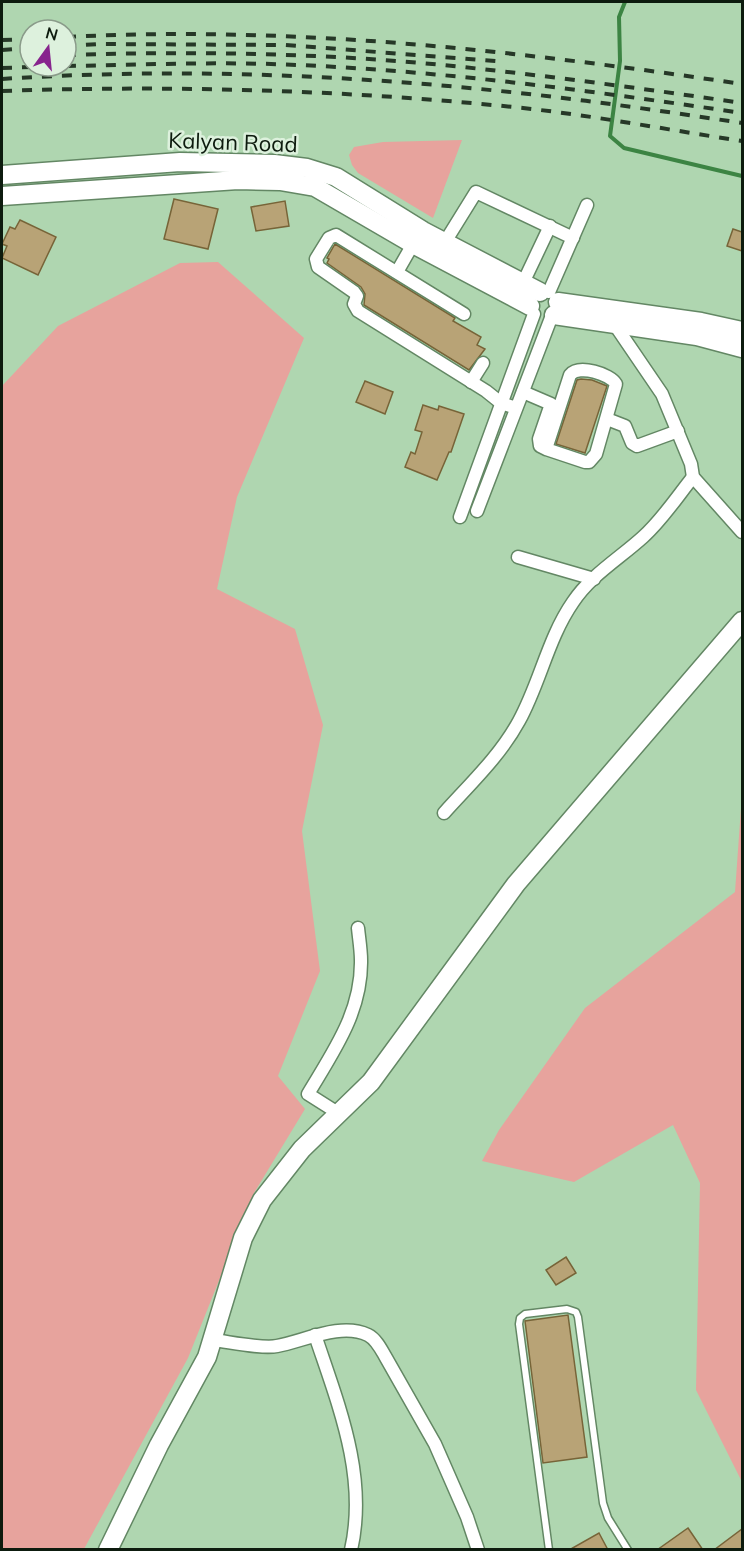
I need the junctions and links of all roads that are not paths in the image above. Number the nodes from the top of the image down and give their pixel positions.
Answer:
1 (2, 175) edge
2 (295, 175) junction
3 (2, 196) edge
4 (587, 205) dead end
5 (550, 226) junction
6 (573, 238) junction
7 (445, 242) junction
8 (413, 244) junction
9 (397, 272) junction
10 (524, 283) junction
11 (545, 305) junction
12 (464, 314) dead end
13 (616, 318) junction
14 (742, 332) edge
15 (742, 348) edge
16 (483, 363) dead end
17 (471, 382) junction
18 (523, 392) junction
19 (501, 403) junction
20 (516, 408) junction
21 (606, 419) junction
22 (678, 431) junction
23 (546, 449) junction
24 (693, 477) junction
25 (477, 512) dead end
26 (460, 517) dead end
27 (742, 532) edge
28 (518, 557) dead end
29 (594, 579) junction
30 (742, 621) edge
31 (444, 813) dead end
32 (358, 928) dead end
33 (338, 1113) junction
34 (315, 1335) junction
35 (213, 1340) junction
36 (108, 1550) edge
37 (351, 1550) edge
38 (478, 1550) edge
39 (549, 1550) edge
40 (628, 1550) edge

1 - 2 main road, Kalyan Road
2 - 3 main road, Kalyan Road
2 - 7 main road, Kalyan Road
2 - 8 main road, Kalyan Road
4 - 6 street
5 - 6 street
5 - 7 street
5 - 10 street
6 - 11 street
7 - 10 main road, Kalyan Road
8 - 9 street
8 - 11 main road, Kalyan Road
9 - 12 street
9 - 17 street
10 - 11 main road, Kalyan Road
11 - 13 main road, Kalyan Road
11 - 18 street
11 - 19 street
13 - 14 main road, Kalyan Road
13 - 15 main road, Kalyan Road
13 - 22 street
16 - 17 street
17 - 19 street
18 - 20 street
18 - 23 street
19 - 20 street
19 - 26 street
20 - 25 street
21 - 22 street
21 - 23 street
21 - 23 street
22 - 24 street
24 - 27 street
24 - 29 street
28 - 29 street
29 - 31 street
30 - 33 main road
32 - 33 street
33 - 35 main road
34 - 35 street
34 - 37 street
34 - 38 street
35 - 36 main road
39 - 40 lane

